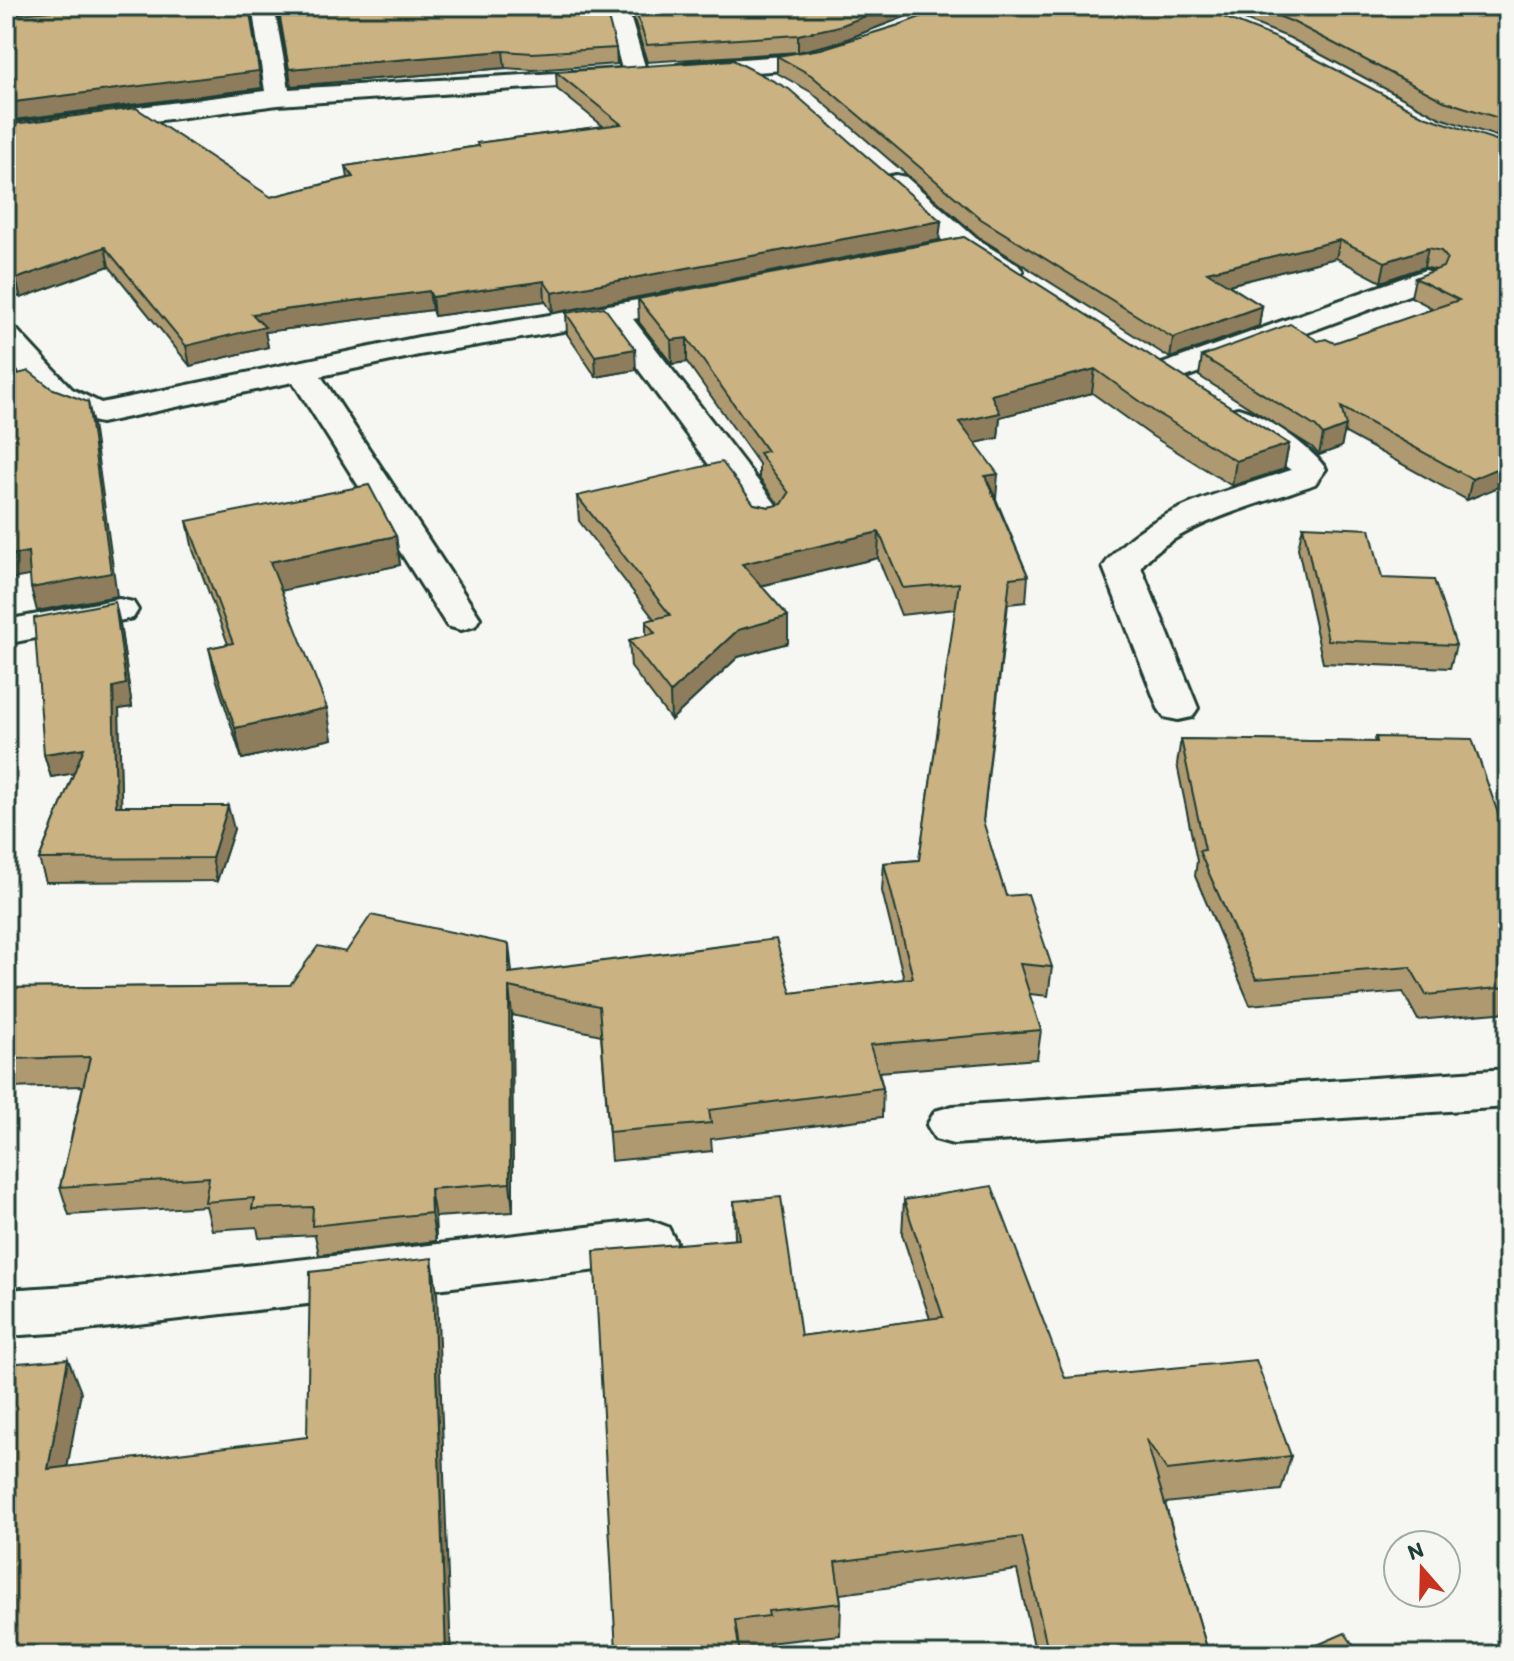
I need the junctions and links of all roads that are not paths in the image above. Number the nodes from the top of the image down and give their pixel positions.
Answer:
1 (263, 6) edge
2 (616, 6) edge
3 (862, 46) edge
4 (740, 67) junction
5 (635, 73) junction
6 (788, 92) edge
7 (278, 97) junction
8 (6, 132) edge
9 (872, 162) edge
10 (968, 246) junction
11 (937, 252) edge
12 (1425, 279) edge
13 (1034, 288) edge
14 (722, 294) edge
15 (614, 315) junction
16 (6, 337) edge
17 (1140, 356) edge
18 (301, 370) junction
19 (1167, 373) junction
20 (768, 519) edge
21 (119, 610) edge
22 (461, 618) dead end
23 (6, 632) edge
24 (1178, 708) dead end
25 (1508, 1088) edge
26 (953, 1125) dead end
27 (649, 1242) dead end
28 (6, 1313) edge

1 - 7 street
2 - 5 street
3 - 4 street
4 - 5 street
4 - 6 street
5 - 7 street
7 - 8 street
9 - 10 street
10 - 11 street
10 - 13 street
12 - 19 street
14 - 15 street
15 - 18 street
15 - 20 street
16 - 18 street
17 - 19 street
18 - 22 street
19 - 24 street
21 - 23 street
25 - 26 street
27 - 28 street

